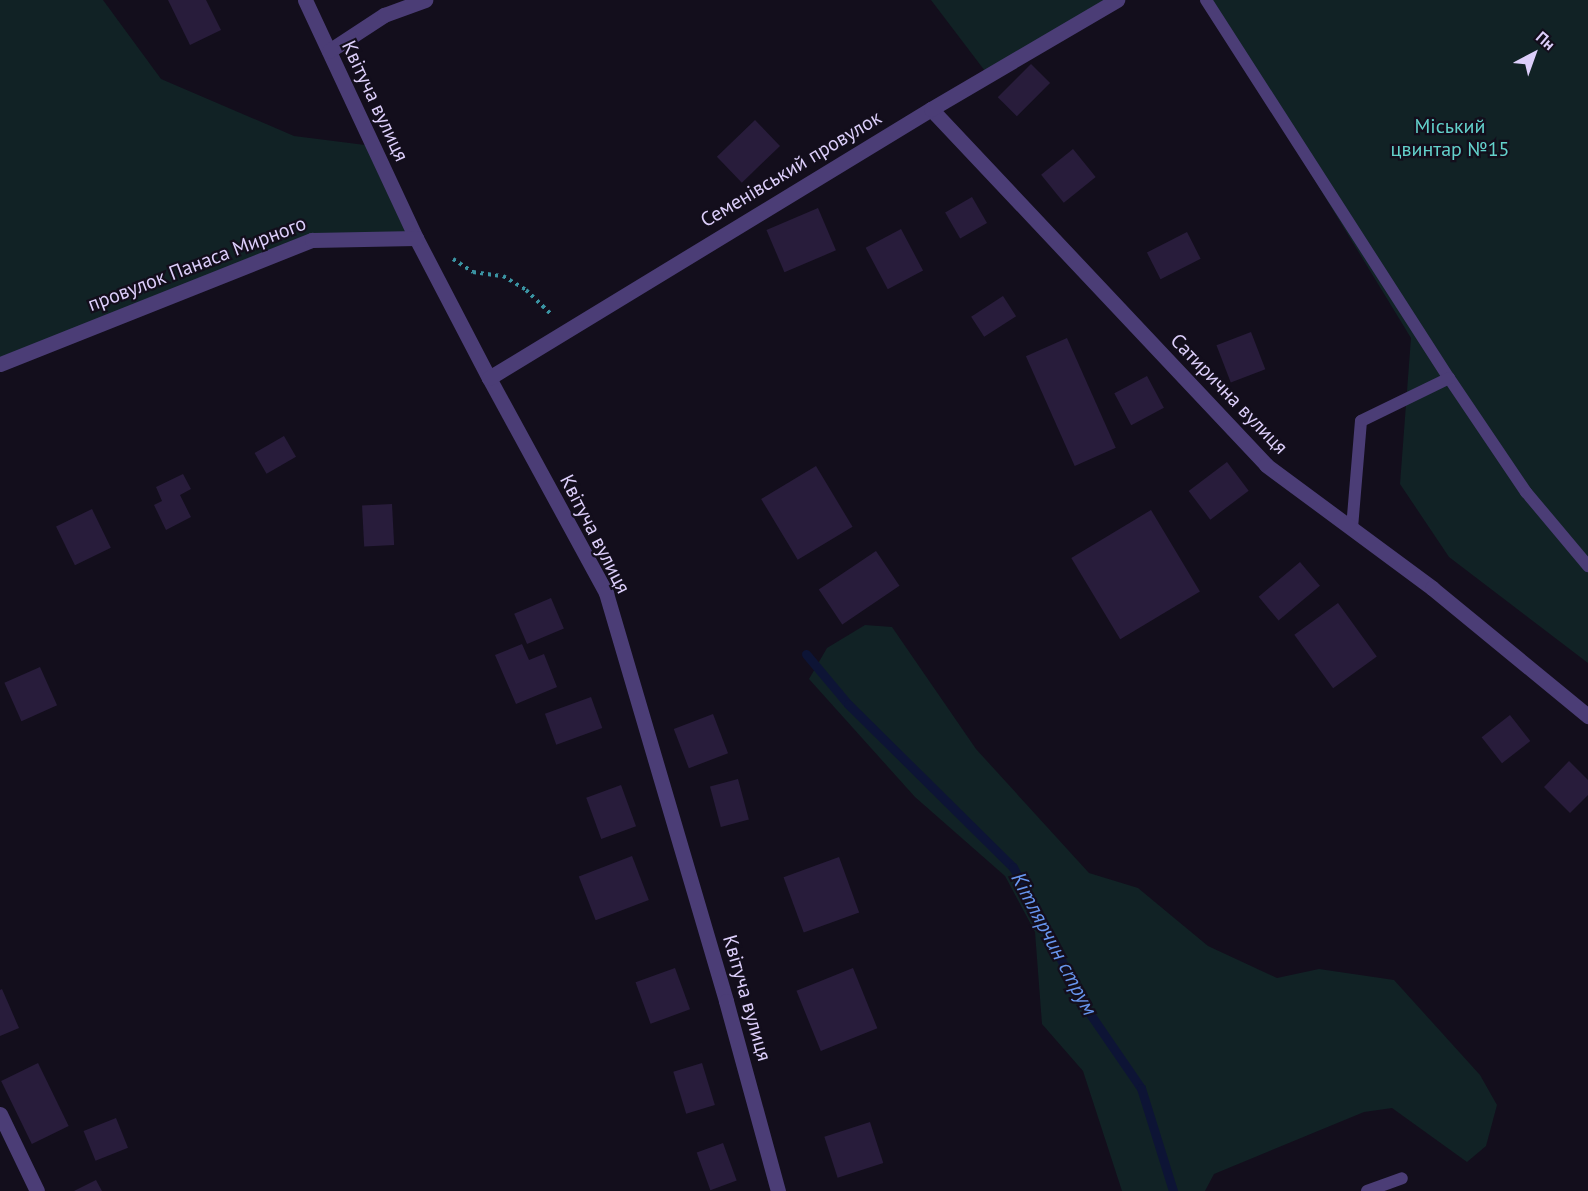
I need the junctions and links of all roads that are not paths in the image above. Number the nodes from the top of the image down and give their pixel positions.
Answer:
1 (305, 0) edge
2 (425, 0) edge
3 (1117, 0) edge
4 (1206, 0) edge
5 (329, 51) junction
6 (931, 109) junction
7 (416, 237) junction
8 (0, 364) edge
9 (489, 378) junction
10 (1449, 378) junction
11 (1352, 528) junction
12 (1588, 566) edge
13 (1588, 716) edge
14 (0, 1114) edge
15 (1402, 1178) dead end
16 (37, 1191) edge
17 (778, 1191) edge
18 (1367, 1191) edge

1 - 5 street, Квітуча вулиця
2 - 5 street
3 - 6 street, Семенівський провулок
4 - 10 lane
5 - 7 street, Квітуча вулиця
6 - 9 street, Семенівський провулок
6 - 11 street, Сатирична вулиця
7 - 8 street, провулок Панаса Мирного
7 - 9 street, Квітуча вулиця
9 - 17 street, Квітуча вулиця
10 - 11 lane
10 - 12 lane
11 - 13 street, Сатирична вулиця
14 - 16 street
15 - 18 lane

